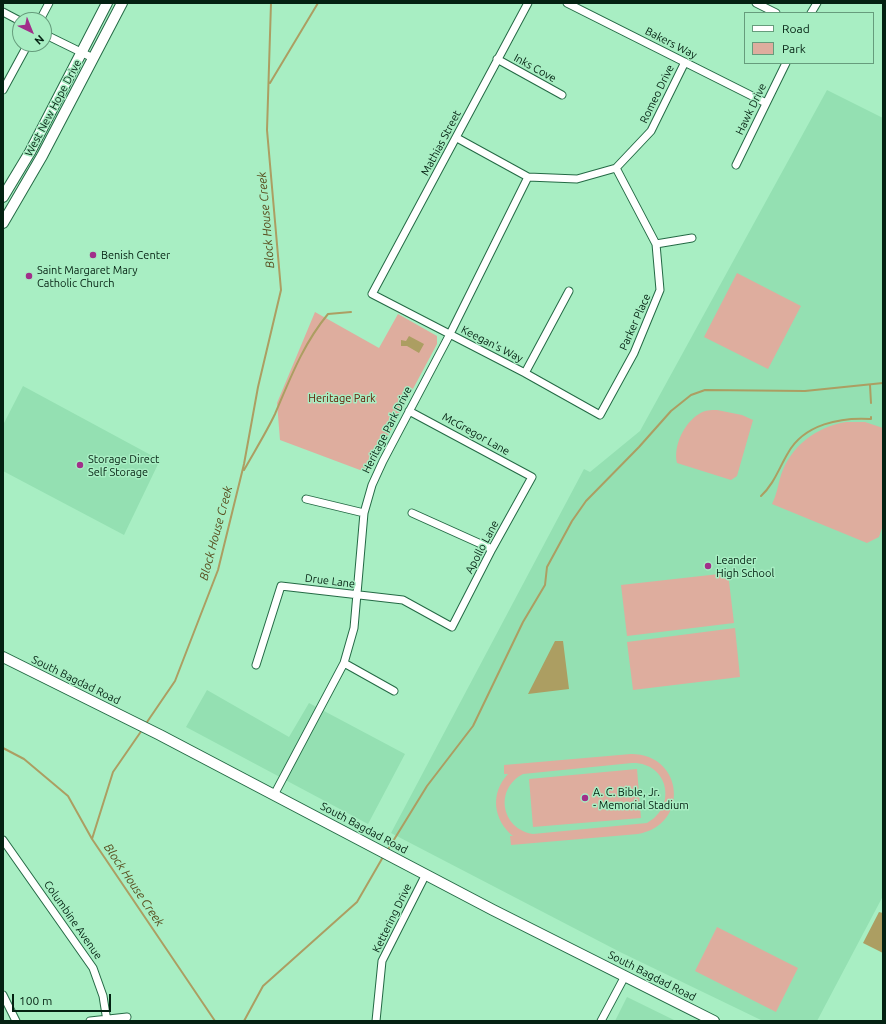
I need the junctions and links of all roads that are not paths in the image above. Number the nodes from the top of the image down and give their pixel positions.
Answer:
1 (49, 3) edge
2 (107, 3) edge
3 (122, 3) edge
4 (528, 3) edge
5 (567, 3) edge
6 (756, 3) edge
7 (817, 3) edge
8 (3, 12) edge
9 (44, 12) edge
10 (774, 12) edge
11 (812, 12) edge
12 (12, 17) edge
13 (52, 38) edge
14 (24, 52) edge
15 (82, 53) junction
16 (93, 58) junction
17 (497, 59) junction
18 (685, 62) junction
19 (786, 64) edge
20 (3, 90) edge
21 (562, 95) dead end
22 (766, 103) junction
23 (457, 138) junction
24 (736, 165) dead end
25 (616, 168) junction
26 (528, 177) junction
27 (3, 196) edge
28 (3, 223) edge
29 (692, 238) dead end
30 (656, 244) junction
31 (569, 291) dead end
32 (372, 294) joint
33 (450, 334) junction
34 (524, 372) junction
35 (409, 410) junction
36 (600, 415) joint
37 (532, 477) joint
38 (306, 500) dead end
39 (364, 513) junction
40 (412, 513) dead end
41 (492, 550) junction
42 (358, 595) junction
43 (452, 627) joint
44 (3, 657) edge
45 (344, 664) junction
46 (256, 665) dead end
47 (394, 691) dead end
48 (274, 795) junction
49 (3, 840) edge
50 (426, 874) junction
51 (626, 976) junction
52 (3, 995) edge
53 (127, 1018) dead end
54 (107, 1020) edge
55 (16, 1021) edge
56 (90, 1021) edge
57 (376, 1021) edge
58 (601, 1021) edge
59 (714, 1021) edge

1 - 9 street
2 - 15 main road, West New Hope Drive
3 - 16 main road, West New Hope Drive
4 - 17 street, Mathias Street
5 - 18 street, Bakers Way
6 - 10 street
7 - 11 street
8 - 12 street
13 - 15 street
14 - 20 street
15 - 16 street
15 - 27 main road, West New Hope Drive
16 - 28 main road, West New Hope Drive
17 - 21 street, Inks Cove
17 - 23 street, Mathias Street
18 - 22 street, Bakers Way
18 - 25 street, Romeo Drive
19 - 22 street, Hawk Drive
22 - 24 street, Hawk Drive
23 - 26 street
23 - 32 street, Mathias Street
25 - 26 street
25 - 30 street, Parker Place
26 - 33 street, Heritage Park Drive
29 - 30 street
30 - 36 street, Parker Place
31 - 34 street
32 - 33 street, Keegan's Way
33 - 34 street, Keegan's Way
33 - 35 street, Heritage Park Drive
34 - 36 street, Keegan's Way
35 - 37 street, McGregor Lane
35 - 39 street, Heritage Park Drive
37 - 41 street, Apollo Lane
38 - 39 street
39 - 42 street, Heritage Park Drive
40 - 41 street
41 - 43 street, Apollo Lane
42 - 43 street, Drue Lane
42 - 45 street, Heritage Park Drive
42 - 46 street, Drue Lane
44 - 48 main road, South Bagdad Road
45 - 47 street
45 - 48 street, Heritage Park Drive
48 - 50 main road, South Bagdad Road
49 - 54 street, Columbine Avenue
50 - 51 main road, South Bagdad Road
50 - 57 street, Kettering Drive
51 - 58 street
51 - 59 main road, South Bagdad Road
52 - 55 street
53 - 54 street
54 - 56 street

